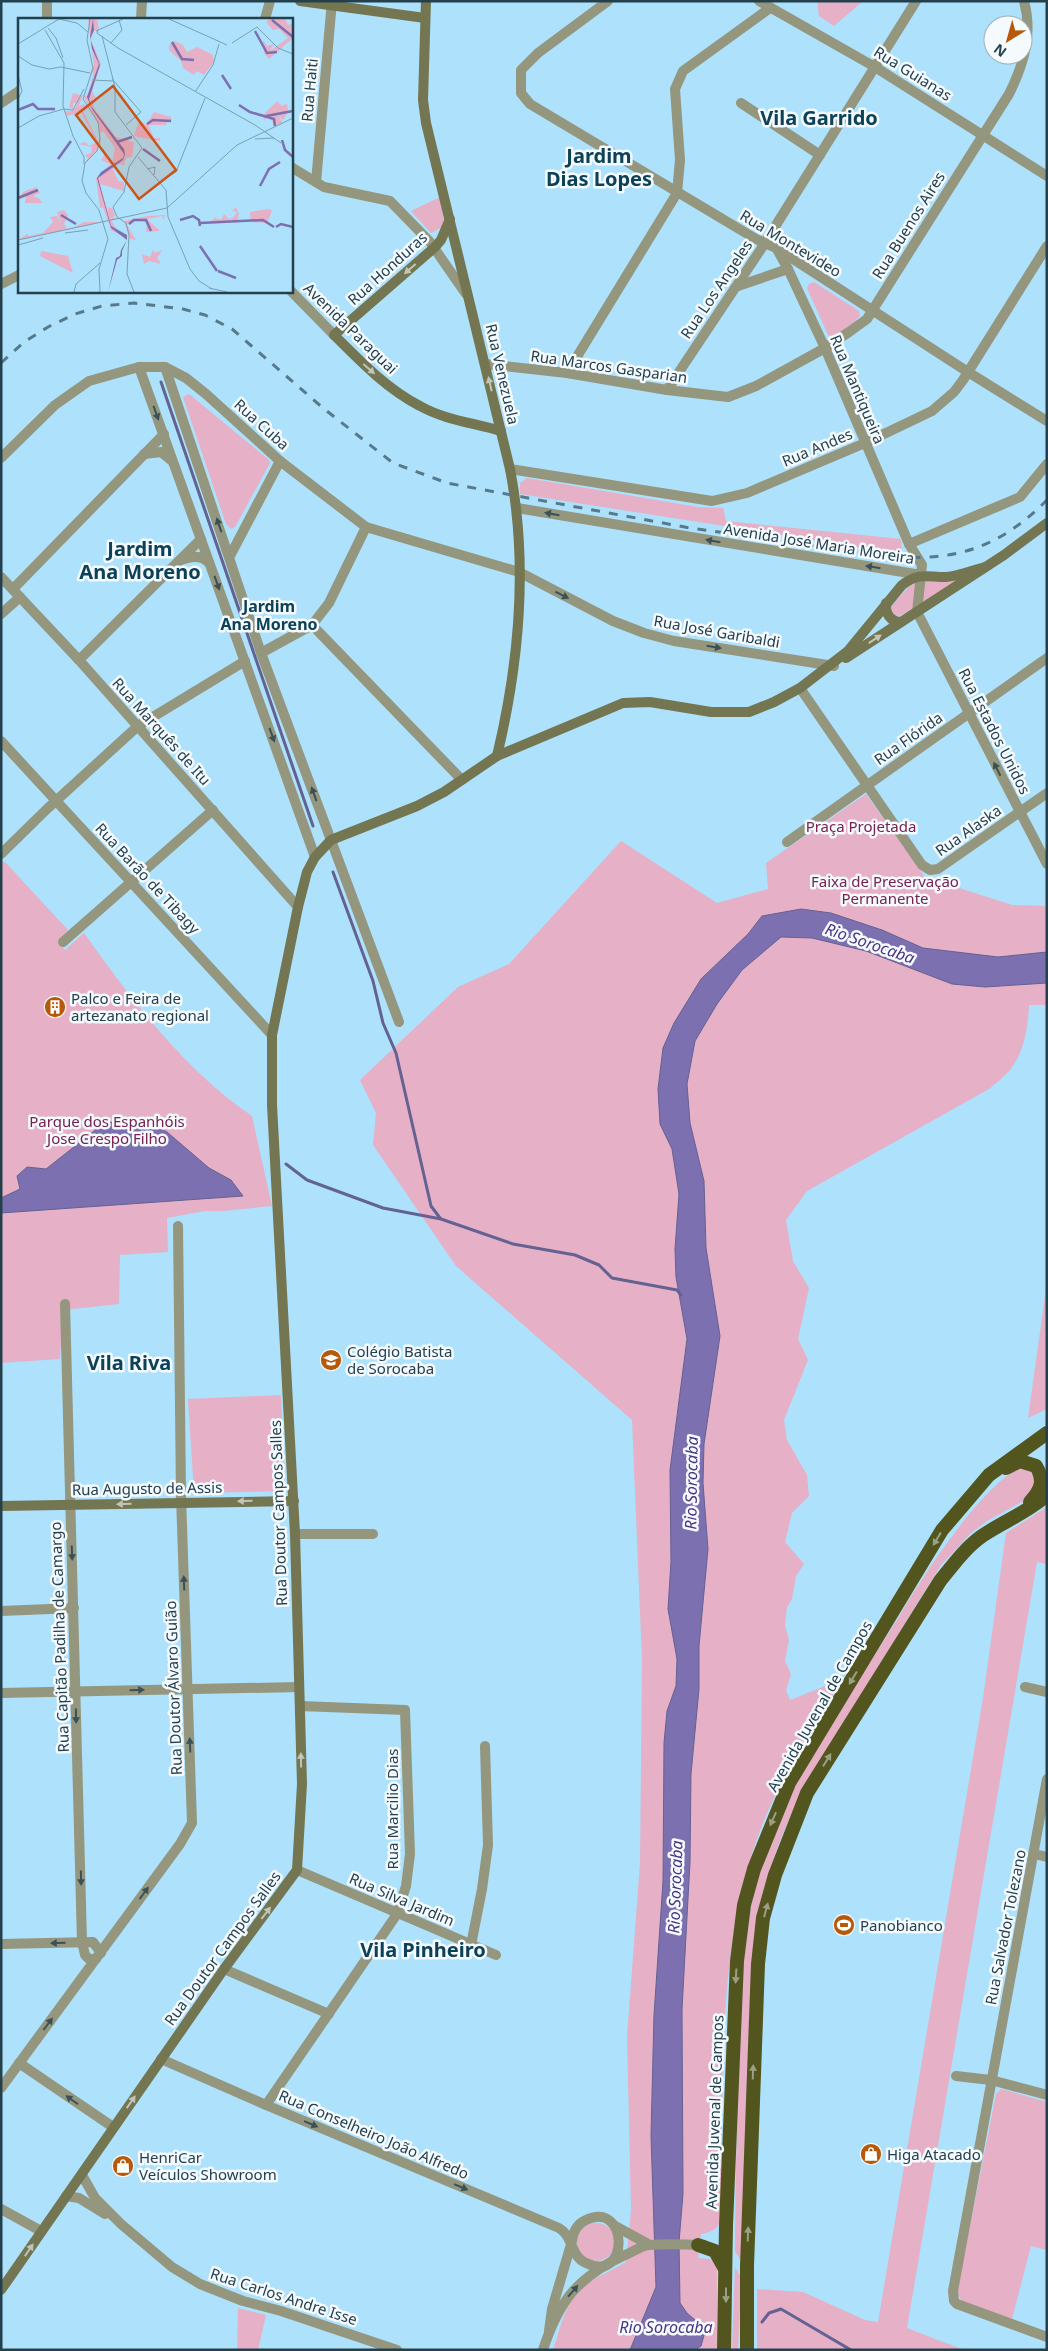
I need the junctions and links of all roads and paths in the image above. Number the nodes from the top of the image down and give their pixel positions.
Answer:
1 (47, 1) edge
2 (142, 1) edge
3 (270, 1) edge
4 (300, 1) edge
5 (426, 1) edge
6 (608, 1) edge
7 (759, 1) edge
8 (916, 1) edge
9 (1024, 1) edge
10 (332, 3) edge
11 (770, 8) junction
12 (47, 18) edge
13 (141, 18) edge
14 (265, 18) edge
15 (424, 18) junction
16 (875, 67) junction
17 (18, 92) edge
18 (1, 103) edge
19 (742, 103) dead end
20 (983, 135) junction
21 (820, 155) junction
22 (292, 168) edge
23 (1047, 176) edge
24 (316, 182) junction
25 (678, 193) junction
26 (450, 218) junction
27 (766, 242) junction
28 (1047, 246) edge
29 (435, 248) junction
30 (776, 248) junction
31 (788, 269) junction
32 (18, 275) edge
33 (2, 282) edge
34 (738, 286) junction
35 (292, 292) edge
36 (470, 299) junction
37 (872, 311) junction
38 (334, 335) junction
39 (825, 348) junction
40 (485, 364) junction
41 (139, 367) junction
42 (166, 367) junction
43 (968, 372) junction
44 (567, 373) junction
45 (667, 390) junction
46 (728, 397) joint
47 (1047, 421) edge
48 (501, 431) junction
49 (164, 434) junction
50 (865, 443) junction
51 (144, 454) junction
52 (1, 458) edge
53 (280, 461) junction
54 (174, 464) junction
55 (1047, 464) edge
56 (510, 469) junction
57 (518, 508) junction
58 (1047, 523) edge
59 (366, 527) junction
60 (201, 539) junction
61 (909, 544) junction
62 (230, 556) junction
63 (178, 561) junction
64 (210, 564) junction
65 (984, 567) junction
66 (518, 572) junction
67 (921, 575) junction
68 (1, 577) edge
69 (16, 593) junction
70 (886, 603) junction
71 (917, 612) junction
72 (1, 614) edge
73 (901, 622) junction
74 (312, 625) junction
75 (261, 653) junction
76 (1047, 658) edge
77 (79, 660) junction
78 (245, 661) junction
79 (831, 666) junction
80 (227, 672) junction
81 (252, 682) junction
82 (800, 688) junction
83 (969, 714) junction
84 (138, 726) junction
85 (1, 742) edge
86 (497, 756) junction
87 (462, 780) junction
88 (868, 785) junction
89 (1047, 793) edge
90 (56, 801) junction
91 (213, 810) junction
92 (1020, 812) junction
93 (331, 840) junction
94 (787, 842) dead end
95 (1, 854) edge
96 (315, 857) junction
97 (1047, 864) edge
98 (131, 882) junction
99 (298, 907) junction
100 (64, 942) dead end
101 (399, 1022) dead end
102 (272, 1035) junction
103 (178, 1226) dead end
104 (65, 1304) dead end
105 (1047, 1434) edge
106 (1047, 1495) edge
107 (294, 1500) junction
108 (181, 1502) junction
109 (71, 1504) junction
110 (1, 1506) edge
111 (956, 1513) junction
112 (295, 1534) junction
113 (373, 1534) dead end
114 (983, 1536) junction
115 (74, 1608) junction
116 (1, 1611) edge
117 (299, 1687) junction
118 (1025, 1687) dead end
119 (187, 1689) junction
120 (76, 1691) junction
121 (1047, 1692) edge
122 (1, 1693) edge
123 (300, 1706) junction
124 (485, 1746) dead end
125 (1047, 1779) edge
126 (1034, 1854) junction
127 (1047, 1857) edge
128 (297, 1870) junction
129 (397, 1914) junction
130 (82, 1942) junction
131 (1, 1944) edge
132 (471, 1945) junction
133 (99, 1956) junction
134 (496, 1956) dead end
135 (224, 1969) junction
136 (329, 2014) junction
137 (161, 2058) junction
138 (19, 2063) junction
139 (956, 2076) dead end
140 (991, 2080) junction
141 (1, 2088) edge
142 (1046, 2092) edge
143 (266, 2106) junction
144 (113, 2128) junction
145 (82, 2175) junction
146 (66, 2196) junction
147 (1, 2209) edge
148 (121, 2224) junction
149 (726, 2225) junction
150 (615, 2226) junction
151 (41, 2232) junction
152 (572, 2241) junction
153 (648, 2244) junction
154 (698, 2245) junction
155 (726, 2246) junction
156 (610, 2262) junction
157 (726, 2272) junction
158 (748, 2283) junction
159 (2, 2287) edge
160 (549, 2331) junction
161 (1047, 2337) edge
162 (396, 2350) edge
163 (543, 2350) edge
164 (724, 2350) edge
165 (747, 2350) edge

1 - 12 street
2 - 13 street
3 - 14 street
4 - 10 main road
5 - 15 main road, Rua Venezuela
6 - 25 street, Rua Montevideo
7 - 11 street, Rua Guianas
8 - 16 street, Rua Los Angeles
9 - 20 street, Rua Buenos Aires
10 - 15 main road
10 - 24 street, Rua Haiti
11 - 16 street, Rua Guianas
11 - 25 street
15 - 26 main road, Rua Venezuela
16 - 20 street, Rua Guianas
16 - 21 street, Rua Los Angeles
17 - 18 street
19 - 21 street
20 - 23 street, Rua Guianas
20 - 37 street, Rua Buenos Aires
21 - 27 street, Rua Los Angeles
22 - 24 street
24 - 29 street
25 - 27 street, Rua Montevideo
25 - 44 street
26 - 29 main road, Rua Honduras
26 - 36 main road, Rua Venezuela
27 - 30 street, Rua Montevideo
27 - 34 street, Rua Los Angeles
28 - 43 street, Rua Andes
29 - 36 street
29 -> 38 main road, Rua Honduras
30 - 31 street, Rua Mantiqueira
30 - 37 street, Rua Montevideo
31 - 34 street
31 - 39 street, Rua Mantiqueira
32 - 33 street
34 - 45 street, Rua Los Angeles
35 - 38 street, Avenida Paraguai
36 - 40 main road, Rua Venezuela
37 - 39 street, Rua Buenos Aires
37 - 43 street, Rua Montevideo
38 -> 48 main road, Avenida Paraguai
39 - 46 street, Rua Buenos Aires
39 - 50 street, Rua Mantiqueira
40 - 44 street, Rua Marcos Gasparian
48 -> 40 main road, Rua Venezuela
41 - 42 street, Rua Cuba
41 -> 49 street
41 - 52 street, Rua Cuba
42 - 53 street, Rua Cuba
62 -> 42 street
43 - 47 street, Rua Montevideo
43 - 50 street, Rua Andes
44 - 45 street, Rua Marcos Gasparian
45 - 46 street, Rua Marcos Gasparian
48 - 56 main road, Rua Venezuela
49 - 51 street
49 - 54 street
50 - 56 street, Rua Andes
50 - 61 street, Rua Mantiqueira
51 - 54 street
51 - 69 street
53 - 59 street, Rua Cuba
53 - 62 street
54 - 60 street
55 - 61 street, Avenida José Maria Moreira
56 - 57 main road, Rua Venezuela
57 - 66 main road, Rua Venezuela
67 -> 57 street, Avenida José Maria Moreira
58 - 65 main road
59 - 66 street, Rua Cuba
59 - 74 street
60 - 63 street
60 - 64 street
61 - 67 street, Avenida José Maria Moreira
62 - 75 street
63 - 64 street
63 - 77 street
64 -> 78 street
65 - 67 main road
65 - 71 main road
66 -> 79 street, Rua José Garibaldi
66 - 86 main road, Rua Venezuela
67 - 70 main road
67 - 71 street
68 - 69 street, Rua Marquês de Itu
69 - 72 street
69 - 77 street, Rua Marquês de Itu
70 - 73 main road
70 - 79 main road
71 - 73 main road
71 - 83 street, Rua Estados Unidos
79 -> 73 main road
74 - 75 street
74 - 87 street
93 -> 75 street
76 - 83 street, Rua Flórida
77 - 84 street, Rua Marquês de Itu
78 - 80 street
78 - 81 street
79 - 82 main road, Rua Doutor Campos Salles
80 - 81 street
80 - 84 street
81 -> 96 street
82 - 86 main road, Rua Doutor Campos Salles
82 - 88 street
83 - 88 street, Rua Flórida
92 -> 83 street, Rua Estados Unidos
84 - 90 street
84 - 91 street, Rua Marquês de Itu
85 - 90 street, Rua Barão de Tibagy
86 - 87 main road, Rua Doutor Campos Salles
87 - 93 main road, Rua Doutor Campos Salles
88 - 92 street, Rua Alaska
88 - 94 street, Rua Flórida
89 - 92 street, Rua Alaska
90 - 95 street
90 - 98 street, Rua Barão de Tibagy
91 - 98 street
91 - 99 street, Rua Marquês de Itu
92 - 97 street, Rua Estados Unidos
93 - 96 main road, Rua Doutor Campos Salles
93 - 101 street
96 - 99 main road, Rua Doutor Campos Salles
98 - 100 street
98 - 102 street, Rua Barão de Tibagy
99 - 102 main road, Rua Doutor Campos Salles
102 - 107 main road, Rua Doutor Campos Salles
103 - 108 street, Rua Doutor Álvaro Guião
104 - 109 street, Rua Capitão Padilha de Camargo
105 - 111 highway, Avenida Juvenal de Campos
106 - 114 highway
107 -> 108 main road, Rua Augusto de Assis
107 - 112 main road, Rua Doutor Campos Salles
108 -> 109 main road, Rua Augusto de Assis
119 -> 108 street, Rua Doutor Álvaro Guião
109 - 110 main road, Rua Augusto de Assis
109 -> 115 street, Rua Capitão Padilha de Camargo
111 - 114 highway
111 -> 149 highway, Avenida Juvenal de Campos
112 - 113 street
112 - 117 main road, Rua Doutor Campos Salles
158 -> 114 highway
115 - 116 street
115 - 120 street, Rua Capitão Padilha de Camargo
117 - 119 street
117 - 123 main road, Rua Doutor Campos Salles
118 - 121 street
120 -> 119 street
133 -> 119 street, Rua Doutor Álvaro Guião
120 - 122 street
120 -> 130 street, Rua Capitão Padilha de Camargo
128 -> 123 main road, Rua Doutor Campos Salles
123 - 129 street, Rua Marcilio Dias
124 - 132 street
125 - 126 street, Rua Salvador Tolezano
126 - 127 street
126 - 140 street, Rua Salvador Tolezano
128 - 129 street, Rua Silva Jardim
135 -> 128 main road, Rua Doutor Campos Salles
129 - 132 street, Rua Silva Jardim
129 - 136 street, Rua Marcilio Dias
130 -> 131 street
130 - 133 street
132 - 134 street, Rua Silva Jardim
138 -> 133 street, Rua Doutor Álvaro Guião
135 - 136 street
135 - 137 main road, Rua Doutor Campos Salles
136 - 143 street, Rua Marcilio Dias
137 - 143 street, Rua Conselheiro João Alfredo
144 -> 137 main road, Rua Doutor Campos Salles
138 - 141 street, Rua Doutor Álvaro Guião
144 -> 138 street
139 - 140 street
140 - 142 street
140 - 161 street, Rua Salvador Tolezano
143 -> 152 street, Rua Conselheiro João Alfredo
144 - 145 main road, Rua Doutor Campos Salles
145 - 146 main road, Rua Doutor Campos Salles
145 - 148 street, Rua Carlos Andre Isse
146 - 148 street, Rua Carlos Andre Isse
146 - 151 main road, Rua Doutor Campos Salles
147 - 151 street
148 - 162 street, Rua Carlos Andre Isse
149 - 154 highway
149 - 155 highway, Avenida Juvenal de Campos
150 - 152 street
150 - 153 street
150 - 156 street
159 -> 151 main road, Rua Doutor Campos Salles
152 - 156 street
152 - 160 street
153 - 154 street
153 - 156 street
154 - 155 street
154 - 157 highway
155 - 157 highway, Avenida Juvenal de Campos
155 - 158 highway
160 -> 156 street
157 -> 164 highway, Avenida Juvenal de Campos
158 - 165 highway
160 - 163 street

